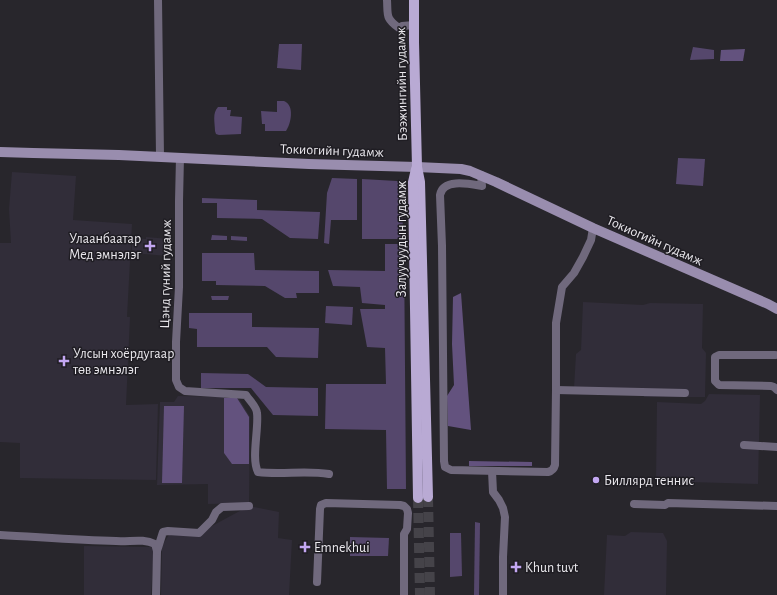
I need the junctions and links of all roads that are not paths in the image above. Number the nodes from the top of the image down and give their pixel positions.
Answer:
1 (158, 0) edge
2 (387, 0) edge
3 (414, 0) edge
4 (414, 25) junction
5 (0, 152) edge
6 (160, 156) junction
7 (180, 157) junction
8 (417, 167) junction
9 (481, 175) junction
10 (593, 228) junction
11 (777, 309) edge
12 (775, 355) dead end
13 (556, 390) junction
14 (777, 390) edge
15 (685, 393) dead end
16 (744, 446) dead end
17 (777, 446) edge
18 (492, 471) junction
19 (329, 474) dead end
20 (423, 497) tunnel mouth
21 (634, 504) dead end
22 (249, 506) dead end
23 (777, 506) edge
24 (0, 535) edge
25 (157, 550) junction
26 (318, 582) dead end
27 (156, 595) edge
28 (404, 595) edge
29 (503, 595) edge

1 - 6 street
2 - 4 street
3 - 4 main road, Бээжингийн гудамж
4 - 8 main road, Бээжингийн гудамж
5 - 6 main road, Токиогийн гудамж
6 - 7 main road, Токиогийн гудамж
7 - 8 main road, Токиогийн гудамж
7 - 19 street, Цэнд гүний гудамж
8 - 9 main road, Токиогийн гудамж
8 - 20 main road, Залуучуудын гудамж
9 - 10 main road, Токиогийн гудамж
9 - 18 street
10 - 11 main road, Токиогийн гудамж
10 - 13 street
12 - 14 street
13 - 15 street
13 - 18 street
16 - 17 street
18 - 29 street
21 - 23 street
22 - 25 street
24 - 25 street
25 - 27 street
26 - 28 street

